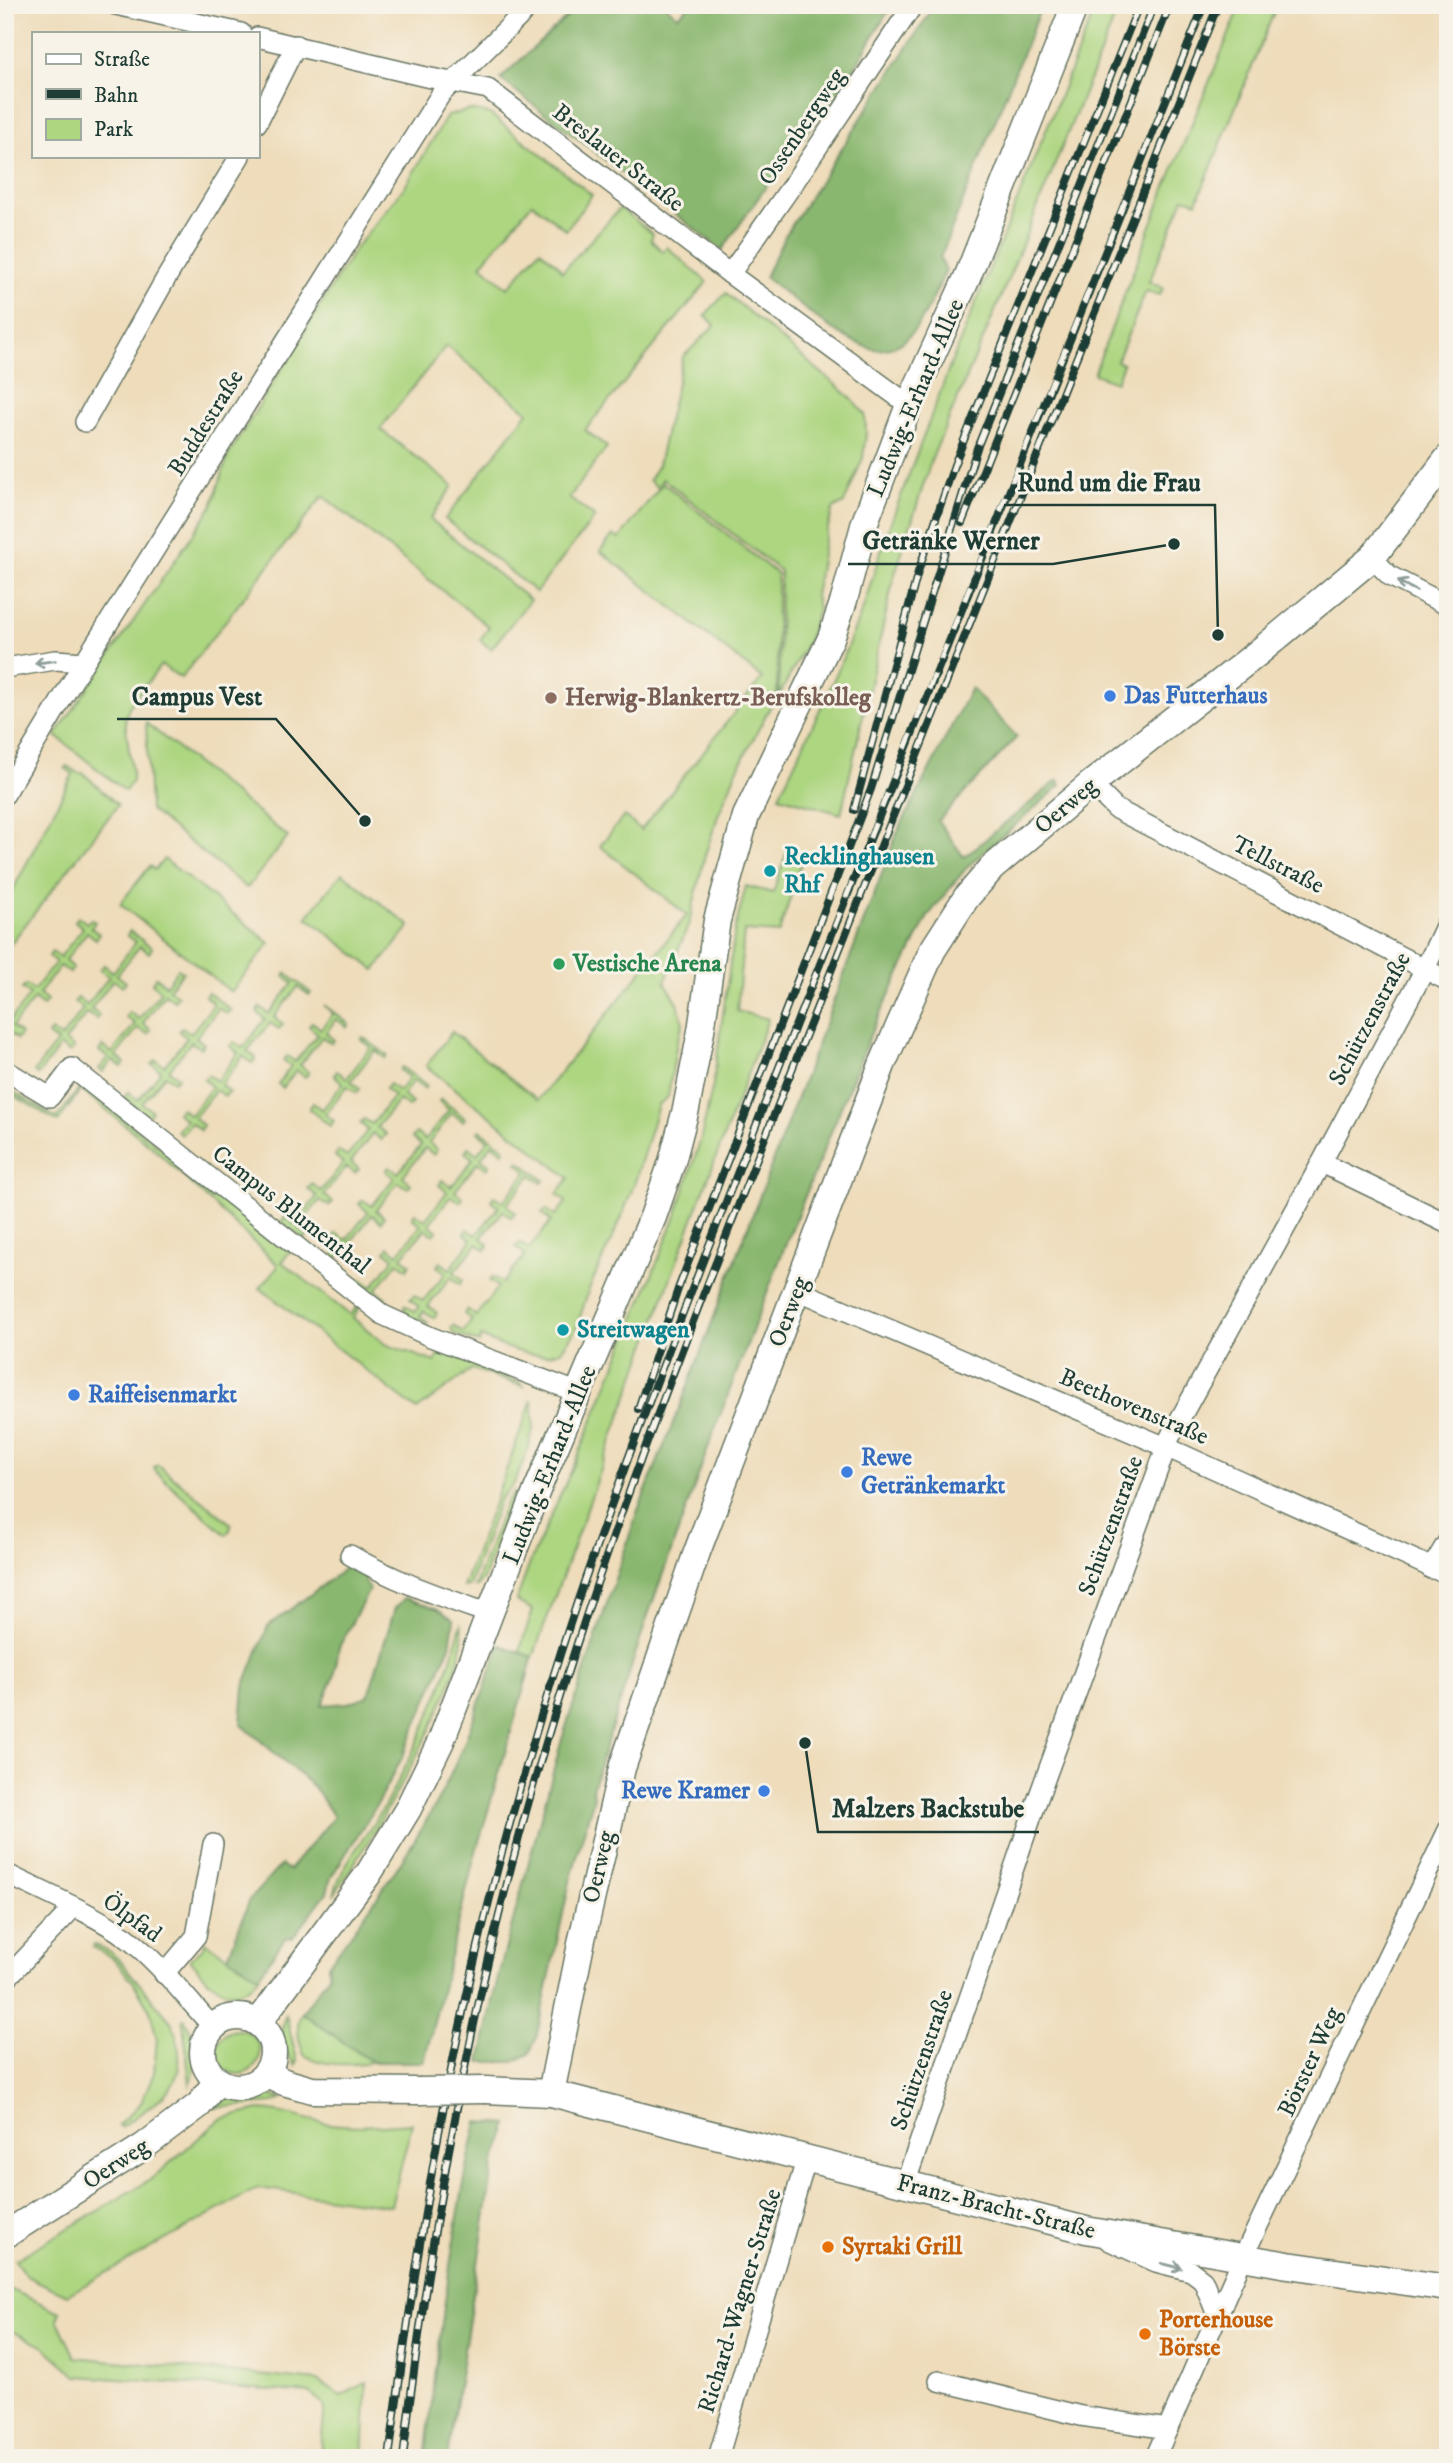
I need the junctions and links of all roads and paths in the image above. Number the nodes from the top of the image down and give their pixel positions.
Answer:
1 (116, 5) edge
2 (531, 5) edge
3 (913, 5) edge
4 (1075, 5) edge
5 (237, 32) edge
6 (259, 37) edge
7 (296, 46) junction
8 (453, 82) junction
9 (259, 119) edge
10 (239, 158) edge
11 (730, 274) junction
12 (909, 405) junction
13 (85, 422) dead end
14 (1448, 458) edge
15 (1372, 558) junction
16 (1448, 606) edge
17 (84, 662) junction
18 (5, 668) edge
19 (1091, 784) junction
20 (5, 794) edge
21 (1448, 920) edge
22 (1425, 969) junction
23 (1448, 981) edge
24 (5, 1070) edge
25 (1322, 1163) junction
26 (1448, 1224) edge
27 (797, 1290) junction
28 (579, 1393) junction
29 (1166, 1447) junction
30 (1448, 1541) edge
31 (350, 1555) dead end
32 (1440, 1572) edge
33 (490, 1614) junction
34 (1448, 1829) edge
35 (213, 1844) dead end
36 (5, 1873) edge
37 (74, 1908) junction
38 (164, 1973) junction
39 (5, 1980) edge
40 (258, 2023) junction
41 (213, 2027) junction
42 (266, 2073) junction
43 (217, 2081) junction
44 (551, 2093) junction
45 (807, 2157) junction
46 (905, 2185) junction
47 (1086, 2230) junction
48 (5, 2235) edge
49 (1243, 2257) junction
50 (1448, 2288) edge
51 (1217, 2315) junction
52 (939, 2381) dead end
53 (1168, 2429) junction
54 (718, 2458) edge
55 (1155, 2458) edge

1 - 5 street
2 - 8 street
3 - 11 street, Ossenbergweg
4 - 12 main road, Ludwig-Erhard-Allee
6 - 7 street, Breslauer Straße
7 - 8 street, Breslauer Straße
7 - 9 street
8 - 11 street, Breslauer Straße
8 - 17 street, Buddestraße
10 - 13 street
11 - 12 street, Breslauer Straße
12 - 28 main road, Ludwig-Erhard-Allee
14 - 15 main road, Oerweg
16 -> 15 street
15 - 19 main road, Oerweg
17 -> 18 street
17 - 20 street, Buddestraße
19 - 22 street, Tellstraße
19 - 27 main road, Oerweg
21 - 22 street, Schützenstraße
22 - 23 street, Tellstraße
22 - 25 street, Schützenstraße
24 - 28 street, Campus Blumenthal
25 - 26 street
25 - 29 street, Schützenstraße
27 - 29 street, Beethovenstraße
27 - 44 main road, Oerweg
28 - 33 main road, Ludwig-Erhard-Allee
29 - 32 street, Beethovenstraße
29 - 46 street, Schützenstraße
30 - 32 street
31 - 33 street
33 - 40 main road, Ludwig-Erhard-Allee
34 - 49 street, Börster Weg
35 - 38 street
36 - 37 street, Ölpfad
37 - 38 street, Ölpfad
37 - 39 street
38 - 41 street, Ölpfad
40 - 41 main road
40 - 42 main road
41 - 43 main road
42 - 43 main road
42 - 44 main road, bridge
43 - 48 main road, Oerweg
44 - 45 main road, Franz-Bracht-Straße
45 - 46 main road, Franz-Bracht-Straße
45 - 54 street, Richard-Wagner-Straße
46 - 47 main road, Franz-Bracht-Straße
47 - 49 main road, Franz-Bracht-Straße
47 -> 51 street
49 - 50 main road, Franz-Bracht-Straße
49 - 51 street, Börster Weg
51 - 53 street, Börster Weg
52 - 53 street
53 - 55 street, Börster Weg

